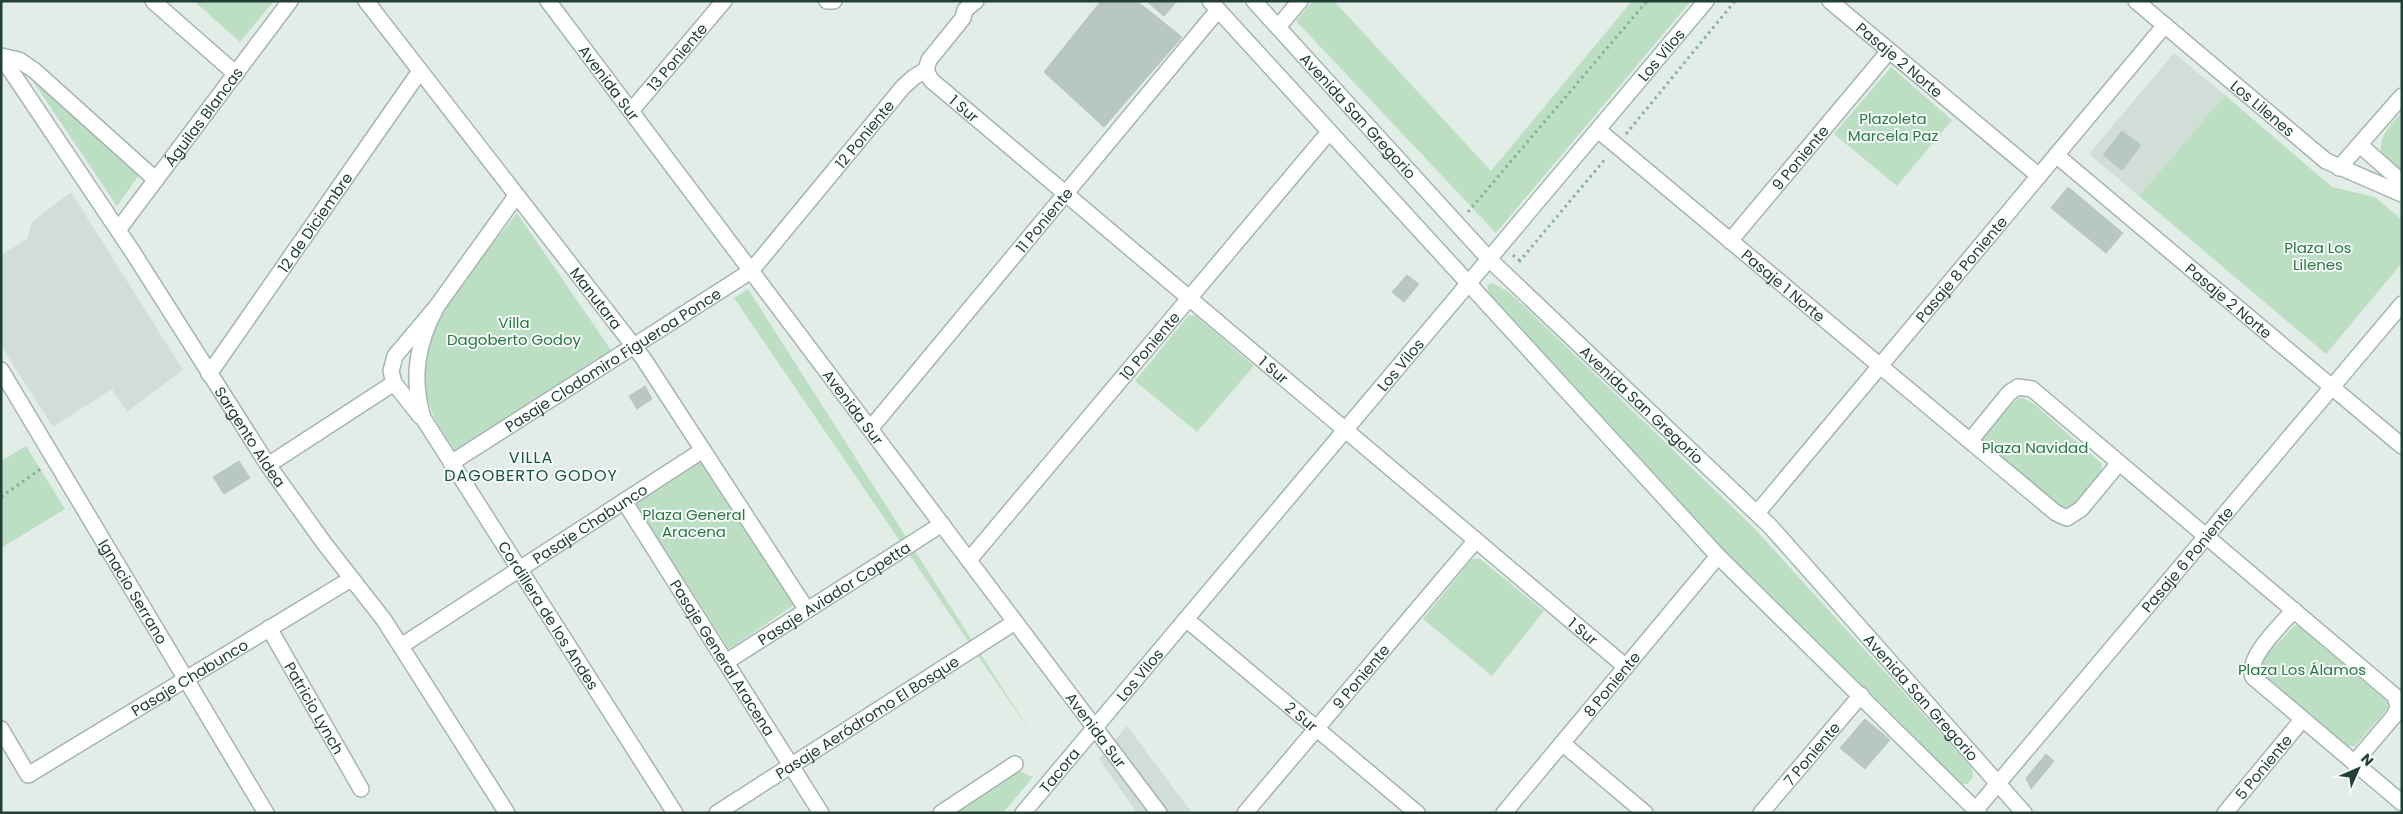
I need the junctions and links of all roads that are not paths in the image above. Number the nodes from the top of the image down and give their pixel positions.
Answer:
1 (153, 1) edge
2 (290, 1) edge
3 (366, 1) edge
4 (548, 1) edge
5 (724, 1) edge
6 (827, 1) edge
7 (834, 1) edge
8 (1254, 1) edge
9 (1300, 1) edge
10 (1706, 1) edge
11 (1830, 1) edge
12 (2136, 1) edge
13 (967, 4) edge
14 (1214, 6) edge
15 (2165, 25) junction
16 (1278, 27) junction
17 (1889, 51) junction
18 (1, 56) edge
19 (926, 70) junction
20 (420, 71) junction
21 (236, 74) junction
22 (2402, 96) edge
23 (631, 111) junction
24 (1598, 130) junction
25 (1329, 132) junction
26 (2360, 145) junction
27 (2056, 155) junction
28 (2340, 168) junction
29 (2039, 176) junction
30 (156, 180) junction
31 (2402, 182) edge
32 (1066, 193) junction
33 (2402, 194) edge
34 (516, 196) junction
35 (118, 230) junction
36 (1730, 241) junction
37 (1489, 259) junction
38 (751, 271) junction
39 (1468, 284) junction
40 (1189, 298) junction
41 (2402, 304) edge
42 (437, 306) junction
43 (633, 347) junction
44 (1880, 366) junction
45 (1, 370) edge
46 (209, 374) junction
47 (394, 383) junction
48 (2332, 387) junction
49 (423, 418) junction
50 (870, 429) junction
51 (1346, 430) junction
52 (1970, 441) junction
53 (2402, 446) edge
54 (702, 450) junction
55 (451, 463) junction
56 (2119, 463) junction
57 (268, 465) junction
58 (624, 501) junction
59 (1757, 513) junction
60 (942, 524) junction
61 (2206, 536) junction
62 (1476, 540) junction
63 (1718, 556) junction
64 (969, 560) junction
65 (519, 569) junction
66 (350, 579) junction
67 (807, 610) junction
68 (2294, 610) junction
69 (1186, 619) junction
70 (1015, 622) junction
71 (269, 628) junction
72 (401, 646) junction
73 (726, 662) junction
74 (1626, 667) junction
75 (186, 679) junction
76 (1861, 695) junction
77 (2302, 720) junction
78 (1093, 727) junction
79 (1317, 728) junction
80 (1, 729) edge
81 (1562, 743) junction
82 (2354, 763) junction
83 (1015, 764) dead end
84 (791, 765) junction
85 (1998, 784) junction
86 (361, 789) dead end
87 (2402, 803) edge
88 (1976, 812) edge
89 (266, 813) edge
90 (507, 813) edge
91 (675, 813) edge
92 (717, 813) edge
93 (821, 813) edge
94 (941, 813) edge
95 (1023, 813) edge
96 (1158, 813) edge
97 (1245, 813) edge
98 (1417, 813) edge
99 (1504, 813) edge
100 (1645, 813) edge
101 (1761, 813) edge
102 (2024, 813) edge
103 (2225, 813) edge

1 - 21 street
2 - 21 street, Águilas Blancas
3 - 20 street, Manutara
4 - 23 street, Avenida Sur
5 - 23 street, 13 Poniente
6 - 7 street
8 - 16 street, Avenida San Gregorio
9 - 16 street
10 - 24 street, Los Vilos
11 - 17 street, Pasaje 2 Norte
12 - 15 street, Los Lilenes
13 - 19 street, 12 Poniente
14 - 25 street
14 - 32 street, 11 Poniente
15 - 27 street, Pasaje 8 Poniente
15 - 28 street, Los Lilenes
16 - 37 street, Avenida San Gregorio
17 - 29 street, Pasaje 2 Norte
17 - 36 street, 9 Poniente
18 - 30 street, Sargento Aldea
18 - 35 street, Sargento Aldea
19 - 32 street, 1 Sur
19 - 38 street, 12 Poniente
20 - 34 street, Manutara
20 - 46 street, 12 de Diciembre
21 - 30 street, Águilas Blancas
22 - 26 street
23 - 38 street, Avenida Sur
24 - 36 street, Pasaje 1 Norte
24 - 37 street, Los Vilos
25 - 39 street
25 - 40 street, 10 Poniente
26 - 28 street
26 - 31 street
27 - 29 street, Pasaje 8 Poniente
27 - 48 street, Pasaje 2 Norte
28 - 33 street, Los Lilenes
29 - 44 street, Pasaje 8 Poniente
30 - 35 street, Águilas Blancas
32 - 40 street, 1 Sur
32 - 50 street, 11 Poniente
34 - 42 street
34 - 43 street, Manutara
35 - 46 street, Sargento Aldea
36 - 44 street, Pasaje 1 Norte
37 - 39 street, Los Vilos
37 - 59 street, Avenida San Gregorio
38 - 43 street, Pasaje Clodomiro Figueroa Ponce
38 - 50 street, Avenida Sur
39 - 51 street, Los Vilos
39 - 63 street
40 - 51 street, 1 Sur
40 - 64 street, 10 Poniente
41 - 48 street, Pasaje 6 Poniente
42 - 47 street
42 - 49 street, Cordillera de los Andes
43 - 54 street, Manutara
43 - 55 street, Pasaje Clodomiro Figueroa Ponce
44 - 52 street, Pasaje 1 Norte
44 - 59 street, Pasaje 8 Poniente
45 - 75 street, Ignacio Serrano
46 - 57 street, Sargento Aldea
47 - 49 street, Cordillera de los Andes
47 - 57 street
48 - 53 street, Pasaje 2 Norte
48 - 61 street, Pasaje 6 Poniente
49 - 55 street, Cordillera de los Andes
50 - 60 street, Avenida Sur
51 - 62 street, 1 Sur
51 - 69 street, Los Vilos
52 - 56 street
52 - 56 street, Pasaje 1 Norte
54 - 58 street, Pasaje Chabunco
54 - 67 street, Manutara
55 - 65 street, Cordillera de los Andes
56 - 61 street
57 - 66 street, Sargento Aldea
58 - 65 street, Pasaje Chabunco
58 - 73 street, Pasaje General Aracena
59 - 85 street, Avenida San Gregorio
60 - 64 street, Avenida Sur
60 - 67 street, Pasaje Aviador Copetta
61 - 68 street
61 - 85 street, Pasaje 6 Poniente
62 - 74 street, 1 Sur
62 - 79 street, 9 Poniente
63 - 74 street, 8 Poniente
63 - 76 street
64 - 70 street, Avenida Sur
65 - 72 street, Pasaje Chabunco
65 - 91 street, Cordillera de los Andes
66 - 71 street, Pasaje Chabunco
66 - 72 street, Sargento Aldea
67 - 73 street, Pasaje Aviador Copetta
68 - 77 street
68 - 82 street
69 - 78 street, Los Vilos
69 - 79 street, 2 Sur
70 - 78 street, Avenida Sur
70 - 84 street, Pasaje Aeródromo El Bosque
71 - 75 street, Pasaje Chabunco
71 - 86 street, Patricio Lynch
72 - 90 street, Sargento Aldea
73 - 84 street, Pasaje General Aracena
74 - 81 street, 8 Poniente
75 - 80 street, Pasaje Chabunco
75 - 89 street, Ignacio Serrano
76 - 88 street
76 - 101 street, 7 Poniente
77 - 82 street
77 - 103 street, 5 Poniente
78 - 95 street, Tacora
78 - 96 street, Avenida Sur
79 - 97 street, 9 Poniente
79 - 98 street, 2 Sur
81 - 99 street, 8 Poniente
81 - 100 street
82 - 87 street
83 - 94 street
84 - 92 street, Pasaje Aeródromo El Bosque
84 - 93 street, Pasaje General Aracena
85 - 88 street, Pasaje 6 Poniente
85 - 102 street, Avenida San Gregorio

